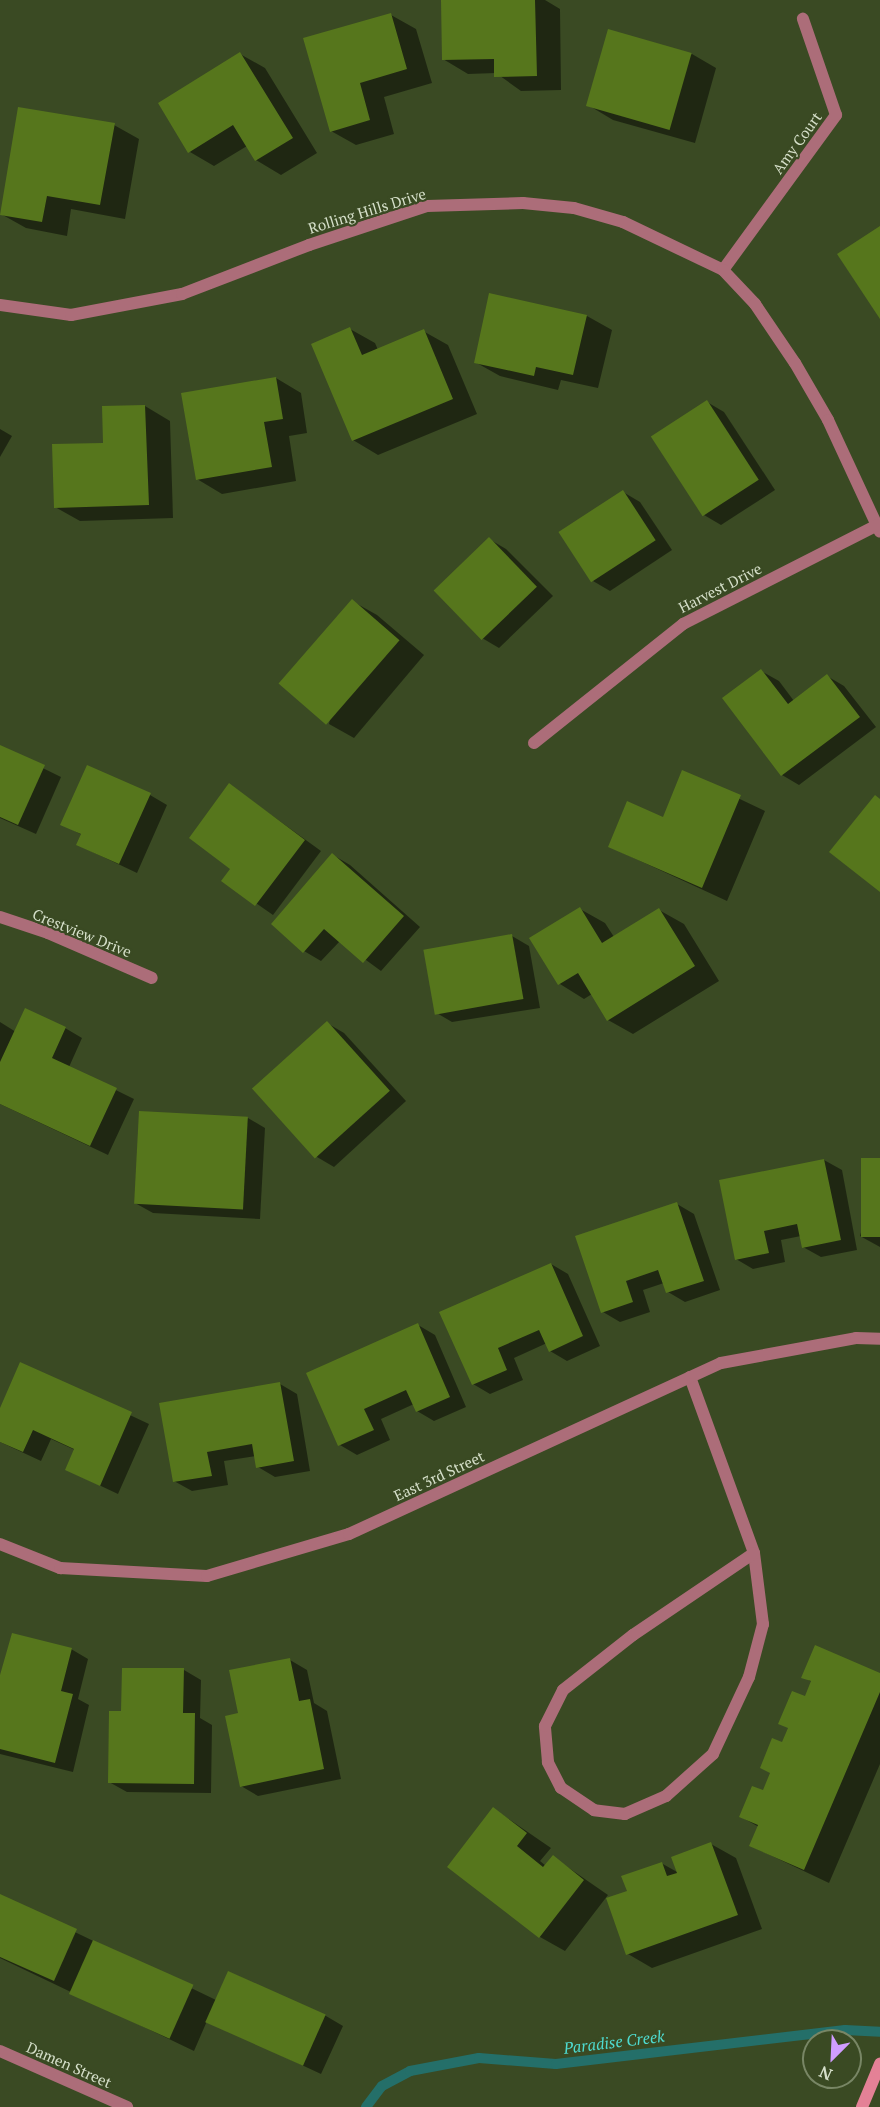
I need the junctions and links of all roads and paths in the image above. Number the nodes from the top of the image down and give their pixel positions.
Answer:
1 (803, 20) dead end
2 (723, 270) junction
3 (0, 305) edge
4 (878, 528) edge
5 (534, 742) dead end
6 (0, 917) edge
7 (152, 978) dead end
8 (880, 1340) edge
9 (690, 1377) junction
10 (0, 1545) edge
11 (754, 1553) junction
12 (0, 2051) edge
13 (878, 2068) edge
14 (127, 2107) edge
15 (862, 2107) edge

1 - 2 street, Amy Court
2 - 3 street, Rolling Hills Drive
2 - 4 street, Rolling Hills Drive
4 - 5 street, Harvest Drive
6 - 7 street, Crestview Drive
8 - 9 street, East 3rd Street
9 - 10 street, East 3rd Street
9 - 11 street
11 - 11 street
12 - 14 street, Damen Street
13 - 15 street

